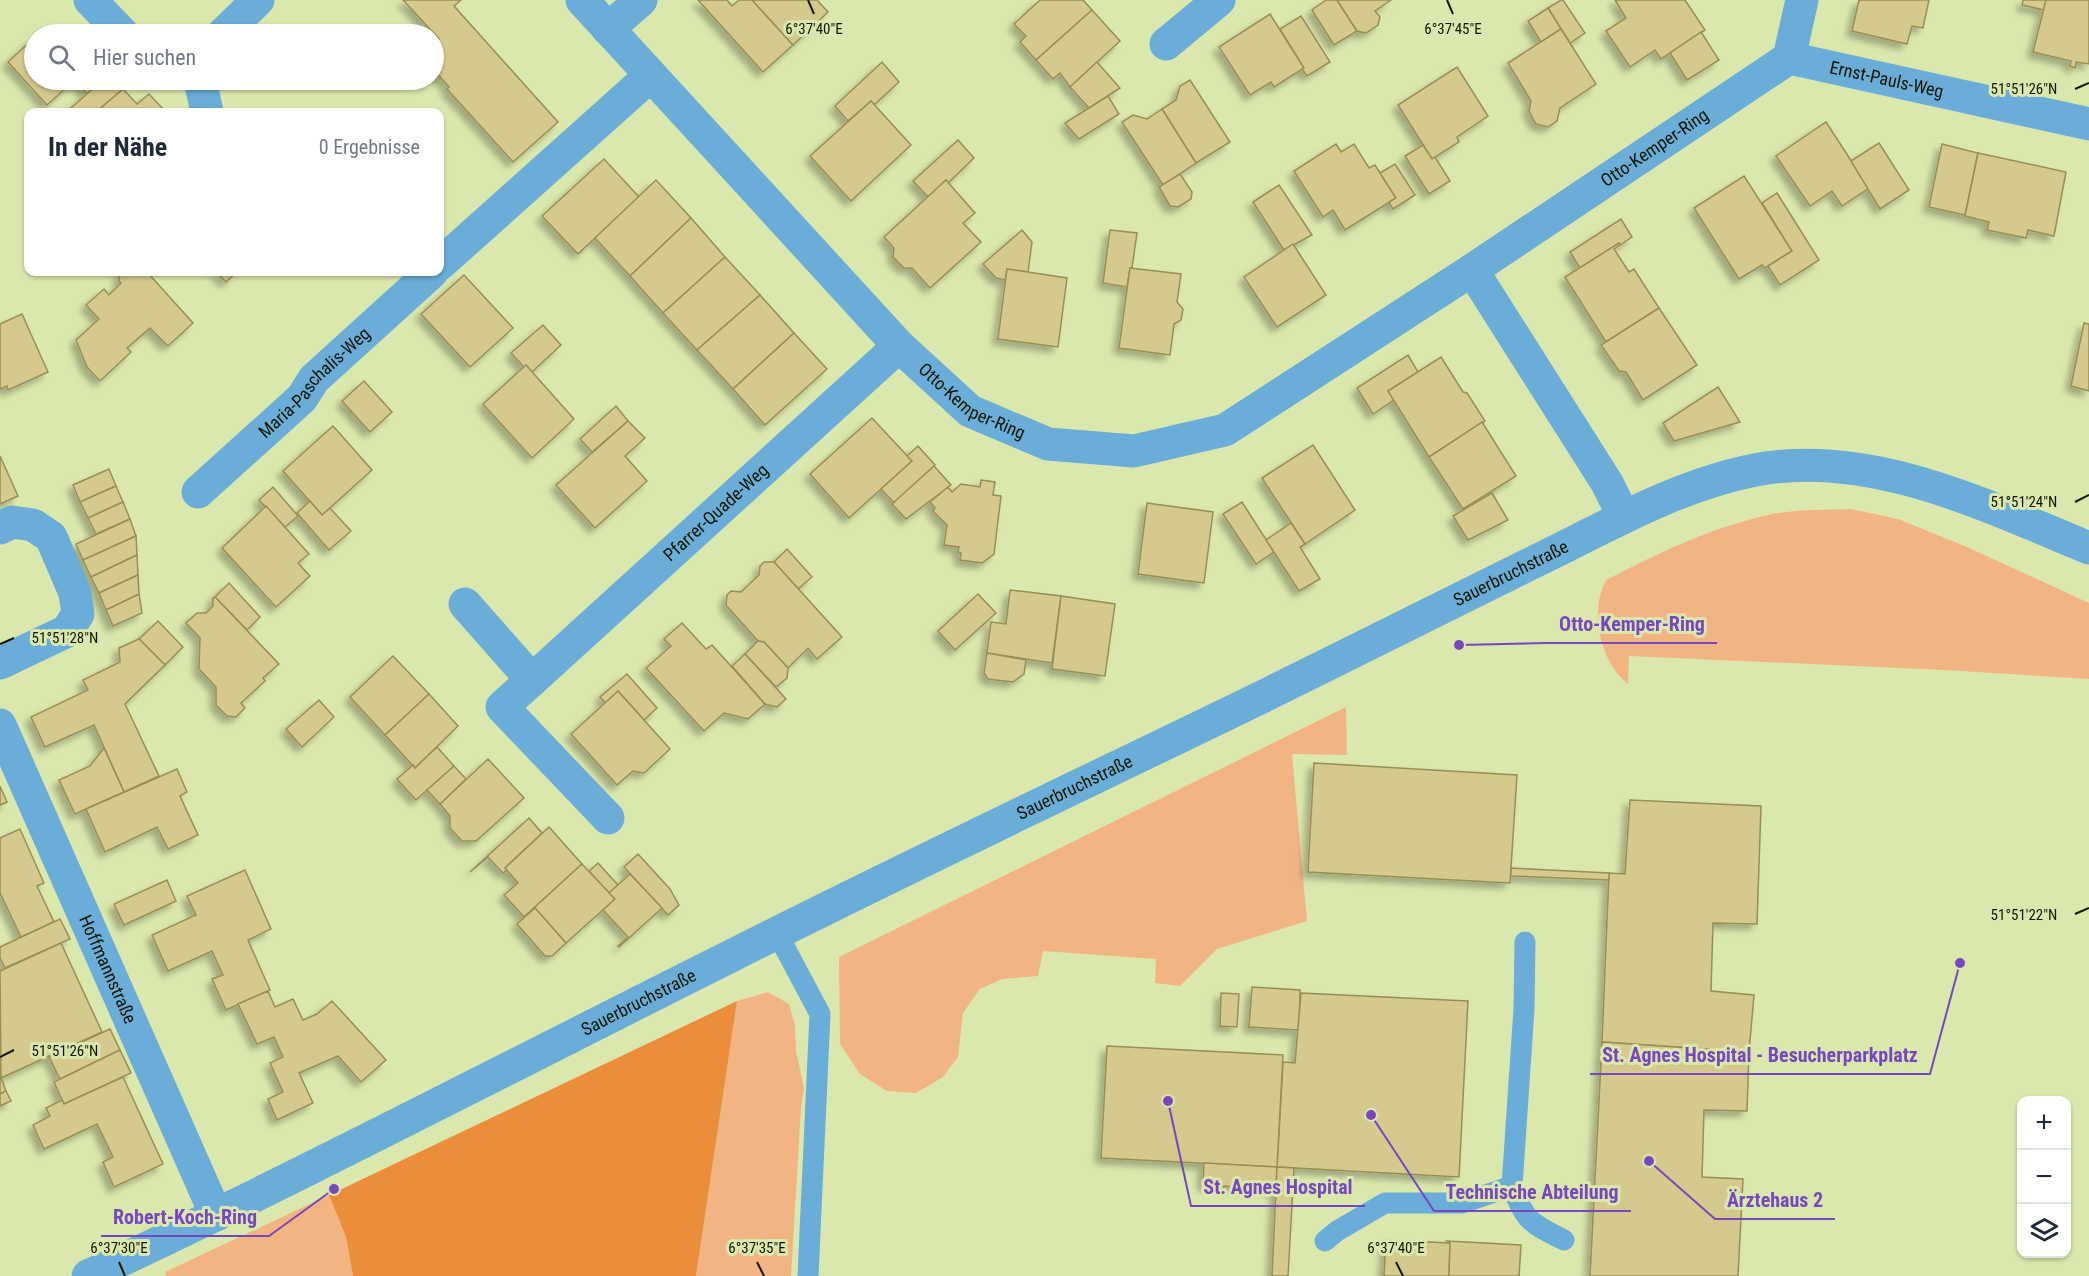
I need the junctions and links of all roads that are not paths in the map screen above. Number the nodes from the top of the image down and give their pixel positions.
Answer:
1 (90, 0) edge
2 (258, 0) edge
3 (582, 0) edge
4 (641, 0) edge
5 (1219, 0) edge
6 (1802, 0) edge
7 (113, 24) edge
8 (233, 24) edge
9 (608, 29) junction
10 (1166, 44) dead end
11 (1790, 58) junction
12 (650, 76) junction
13 (202, 90) edge
14 (206, 108) edge
15 (2089, 124) edge
16 (444, 260) edge
17 (1472, 270) junction
18 (428, 276) edge
19 (899, 346) junction
20 (198, 492) dead end
21 (1624, 517) junction
22 (0, 528) edge
23 (2089, 548) edge
24 (465, 604) dead end
25 (0, 663) edge
26 (532, 680) junction
27 (0, 725) edge
28 (608, 818) dead end
29 (777, 933) junction
30 (1525, 942) dead end
31 (1512, 1186) junction
32 (216, 1215) junction
33 (1564, 1240) dead end
34 (1325, 1241) dead end
35 (88, 1276) edge
36 (808, 1276) edge

1 - 7 street
2 - 8 street
3 - 9 street, Otto-Kemper-Ring
4 - 9 street
5 - 10 street
6 - 11 street
9 - 12 street, Otto-Kemper-Ring
11 - 15 street, Ernst-Pauls-Weg
11 - 17 street, Otto-Kemper-Ring
12 - 16 street
12 - 19 street, Otto-Kemper-Ring
13 - 14 street
17 - 19 street, Otto-Kemper-Ring
17 - 21 street
18 - 20 street, Maria-Paschalis-Weg
19 - 26 street, Pfarrer-Quade-Weg
21 - 23 street, Sauerbruchstraße
21 - 29 street, Sauerbruchstraße
22 - 25 street
24 - 26 street
26 - 28 street, Pfarrer-Quade-Weg
27 - 32 street, Hoffmannstraße
29 - 32 street, Sauerbruchstraße
29 - 36 lane
30 - 31 lane
31 - 33 lane
31 - 34 lane
32 - 35 street, Sauerbruchstraße

